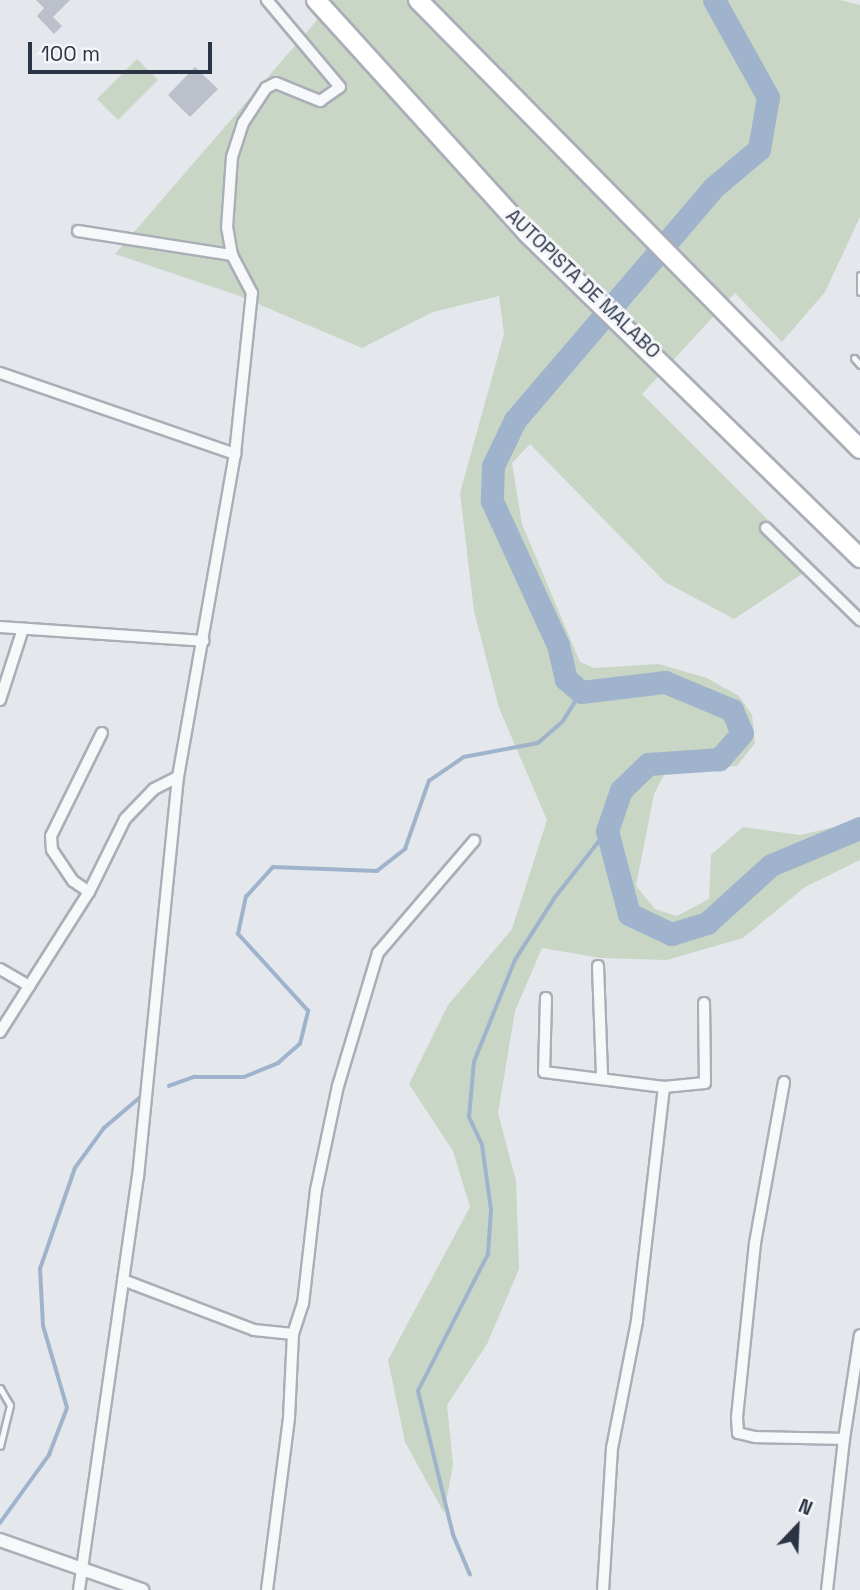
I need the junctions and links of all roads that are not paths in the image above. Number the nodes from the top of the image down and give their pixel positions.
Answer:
1 (267, 0) edge
2 (316, 0) edge
3 (418, 0) edge
4 (78, 232) dead end
5 (232, 254) junction
6 (860, 275) edge
7 (860, 292) edge
8 (854, 358) dead end
9 (860, 365) edge
10 (0, 373) edge
11 (860, 449) edge
12 (235, 454) junction
13 (766, 528) dead end
14 (860, 558) edge
15 (860, 620) edge
16 (0, 627) edge
17 (23, 629) junction
18 (204, 641) junction
19 (0, 700) edge
20 (102, 733) dead end
21 (178, 777) junction
22 (474, 841) dead end
23 (89, 891) junction
24 (598, 966) dead end
25 (0, 969) edge
26 (30, 986) junction
27 (546, 998) dead end
28 (704, 1003) dead end
29 (0, 1032) edge
30 (602, 1077) junction
31 (784, 1082) dead end
32 (664, 1087) junction
33 (124, 1280) junction
34 (293, 1334) junction
35 (860, 1335) edge
36 (0, 1388) edge
37 (844, 1439) junction
38 (0, 1446) edge
39 (3, 1541) edge
40 (82, 1568) junction
41 (79, 1590) edge
42 (142, 1590) edge
43 (267, 1590) edge
44 (603, 1590) edge
45 (827, 1590) edge

1 - 5 street
2 - 14 highway, AUTOPISTA DE MALABO
3 - 11 highway
4 - 5 street
5 - 12 street
6 - 7 lane
8 - 9 lane
10 - 12 street
12 - 18 street
13 - 15 street
16 - 17 street
17 - 18 street
17 - 19 street
18 - 21 street
20 - 23 street
21 - 23 street
21 - 33 street
22 - 34 street
23 - 26 street
24 - 30 street
25 - 26 street
26 - 29 street
27 - 30 street
28 - 32 street
30 - 32 street
31 - 37 street
32 - 44 street
33 - 34 street
33 - 40 street
34 - 43 street
35 - 37 street
36 - 38 lane
37 - 45 street
39 - 40 street
40 - 41 street
40 - 42 street

